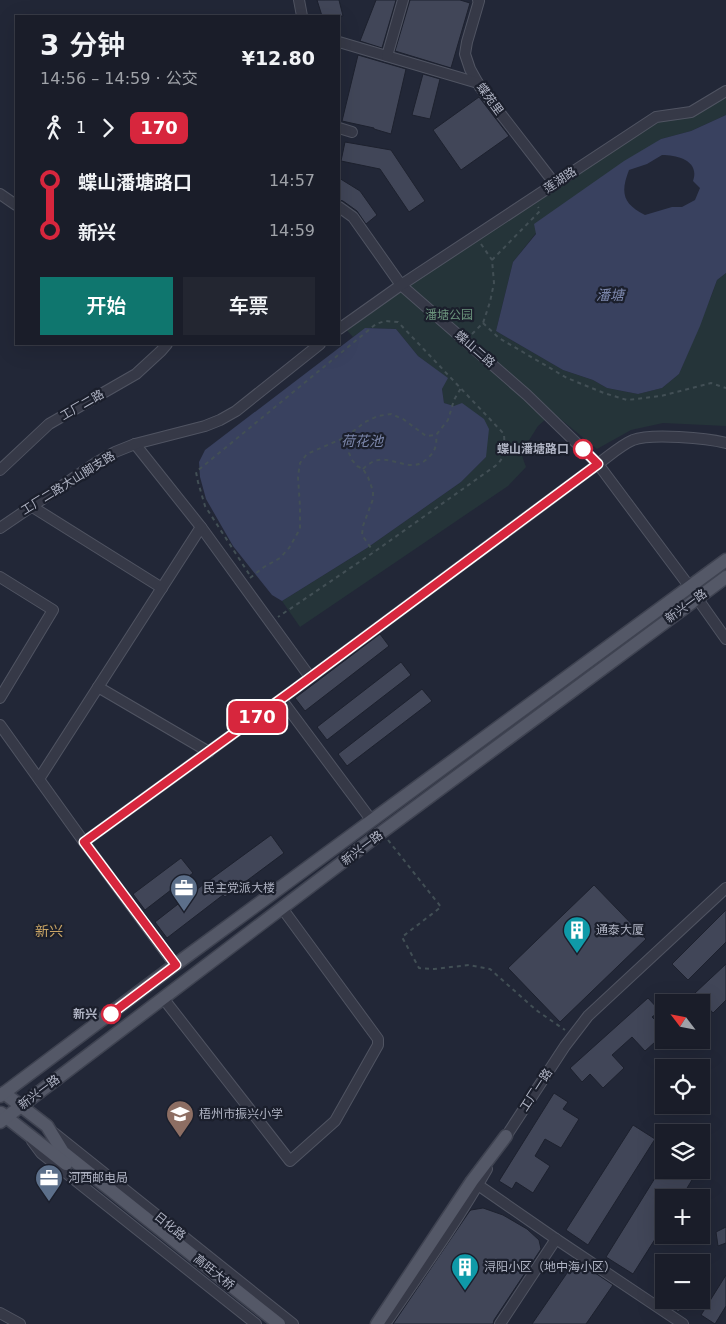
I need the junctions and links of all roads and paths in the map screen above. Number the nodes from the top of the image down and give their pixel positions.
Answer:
1 (299, 0) edge
2 (403, 0) edge
3 (478, 0) edge
4 (302, 15) edge
5 (340, 42) edge
6 (387, 56) junction
7 (478, 84) junction
8 (726, 91) edge
9 (340, 128) edge
10 (352, 132) dead end
11 (555, 184) junction
12 (0, 194) edge
13 (533, 198) junction
14 (15, 204) edge
15 (340, 208) edge
16 (476, 236) junction
17 (492, 260) junction
18 (401, 285) junction
19 (483, 323) junction
20 (340, 328) edge
21 (466, 342) junction
22 (167, 345) edge
23 (319, 345) edge
24 (461, 388) junction
25 (726, 388) edge
26 (436, 435) junction
27 (346, 437) junction
28 (726, 443) edge
29 (135, 444) junction
30 (598, 464) junction
31 (363, 469) junction
32 (0, 470) edge
33 (31, 506) junction
34 (200, 527) junction
35 (0, 528) edge
36 (374, 552) junction
37 (726, 560) edge
38 (0, 577) edge
39 (726, 577) edge
40 (689, 586) junction
41 (162, 588) junction
42 (697, 598) junction
43 (271, 624) junction
44 (726, 638) edge
45 (310, 678) junction
46 (98, 687) junction
47 (0, 698) edge
48 (281, 699) junction
49 (0, 725) edge
50 (208, 752) junction
51 (39, 779) junction
52 (372, 821) junction
53 (382, 832) junction
54 (84, 842) junction
55 (726, 888) edge
56 (282, 908) junction
57 (176, 965) junction
58 (164, 998) junction
59 (573, 1035) junction
60 (2, 1094) edge
61 (21, 1106) junction
62 (2, 1117) edge
63 (47, 1126) junction
64 (26, 1132) junction
65 (506, 1136) junction
66 (99, 1185) junction
67 (478, 1185) junction
68 (556, 1239) junction
69 (0, 1313) edge
70 (20, 1324) edge
71 (256, 1324) edge
72 (268, 1324) edge
73 (280, 1324) edge
74 (293, 1324) edge
75 (377, 1324) edge
76 (385, 1324) edge
77 (500, 1324) edge
78 (683, 1324) edge

1 - 4 street
2 - 6 street
3 - 7 street, 蝶苑里
5 - 6 street
6 - 7 street
7 - 11 street, 蝶苑里
8 - 11 street, 莲湖路
9 - 10 street
11 - 13 street, 莲湖路
12 - 14 street
13 - 16 street, 莲湖路
13 - 17 path
15 - 18 street, 蝶山二路
16 - 17 path
16 - 18 street, 莲湖路
17 - 19 path
18 - 20 street
18 - 21 street, 蝶山二路
19 - 21 path
19 - 25 path
21 - 30 street, 蝶山二路
22 - 32 street, 工厂二路
23 - 29 street, 工厂二路大山脚支路
24 - 26 path
24 - 27 path
24 - 36 path
26 - 27 path
26 - 31 path
27 - 31 path
28 - 30 street
29 - 33 street, 工厂二路大山脚支路
29 - 34 street
30 - 40 street, 蝶山二路
30 - 45 street
31 - 36 path
33 - 35 street, 工厂二路大山脚支路
33 - 41 street
34 - 41 street
34 - 43 street
36 - 43 path
37 - 40 main road, 新兴一路
38 - 47 street
39 - 42 main road, 新兴一路
40 - 52 main road, 新兴一路
41 - 46 street
42 - 44 street
42 - 53 main road, 新兴一路
43 - 45 street
45 - 48 street
46 - 50 street
46 - 51 street
48 - 50 street
48 - 52 street
49 - 51 street
50 - 54 street
51 - 54 street
52 - 57 main road, 新兴一路
53 - 56 main road, 新兴一路
53 - 59 path
54 - 57 street
55 - 59 street, 工厂一路
56 - 58 main road, 新兴一路
56 - 58 street
57 - 60 main road, 新兴一路
58 - 61 main road, 新兴一路
59 - 65 street, 工厂一路
60 - 61 main road, 日化路
61 - 62 main road, 新兴一路
61 - 63 main road, 日化路
62 - 64 main road, 日化路
63 - 66 main road, 日化路
63 - 74 street, 日化路
64 - 66 main road, 日化路
64 - 71 street, 日化路
65 - 67 street, 工厂一路
65 - 75 main road
66 - 72 main road, 高旺大桥
66 - 73 main road, 高旺大桥
67 - 68 street
67 - 76 street, 工厂一路
68 - 77 street
68 - 78 street
69 - 70 street

